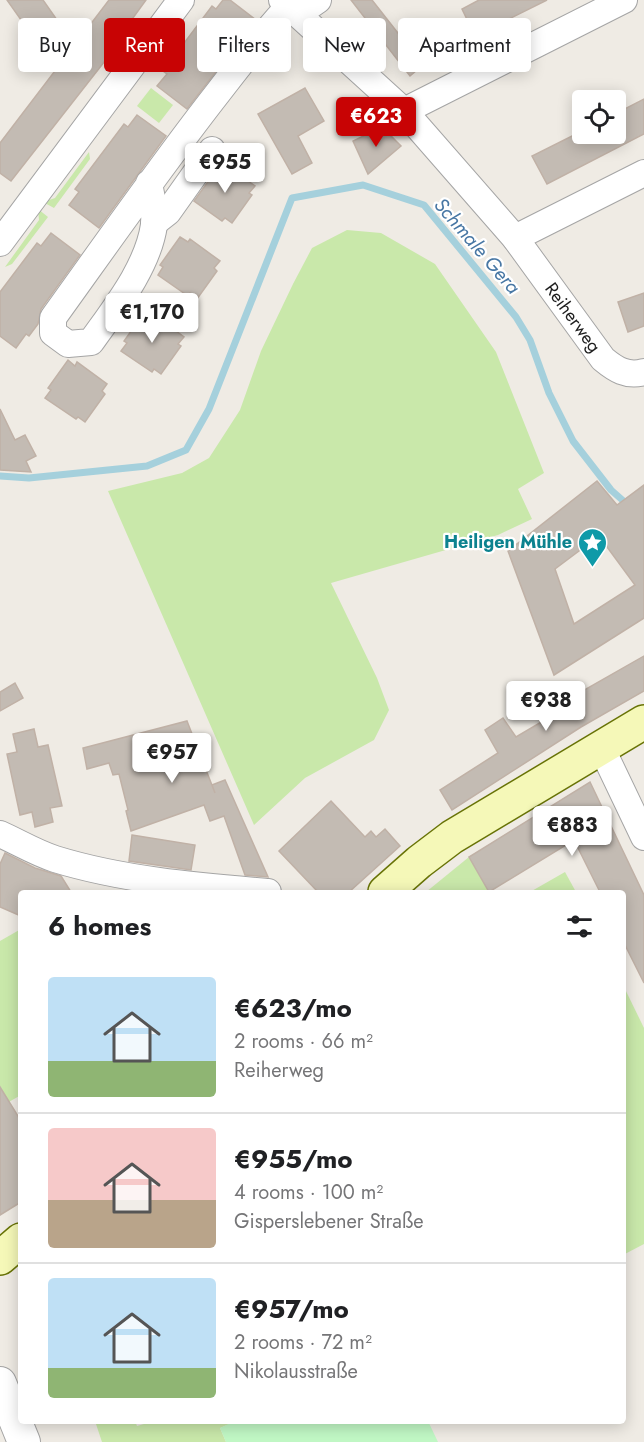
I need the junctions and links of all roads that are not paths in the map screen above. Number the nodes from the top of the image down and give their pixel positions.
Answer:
1 (181, 0) edge
2 (624, 0) edge
3 (297, 5) edge
4 (404, 111) junction
5 (212, 150) dead end
6 (644, 173) edge
7 (149, 183) junction
8 (154, 224) junction
9 (515, 238) junction
10 (0, 243) edge
11 (644, 372) edge
12 (644, 722) edge
13 (602, 749) junction
14 (0, 834) edge
15 (644, 837) edge
16 (197, 889) edge
17 (221, 890) edge
18 (387, 890) edge
19 (18, 1243) edge
20 (0, 1258) edge
21 (0, 1383) edge
22 (24, 1442) edge

1 - 10 street
2 - 4 street
3 - 4 street, Reiherweg
3 - 7 street
4 - 9 street, Reiherweg
5 - 8 street
6 - 9 street
7 - 8 street
7 - 8 street
9 - 11 street, Reiherweg
12 - 13 main road
13 - 15 street
13 - 18 main road
14 - 16 street
16 - 17 street
19 - 20 main road
21 - 22 street

